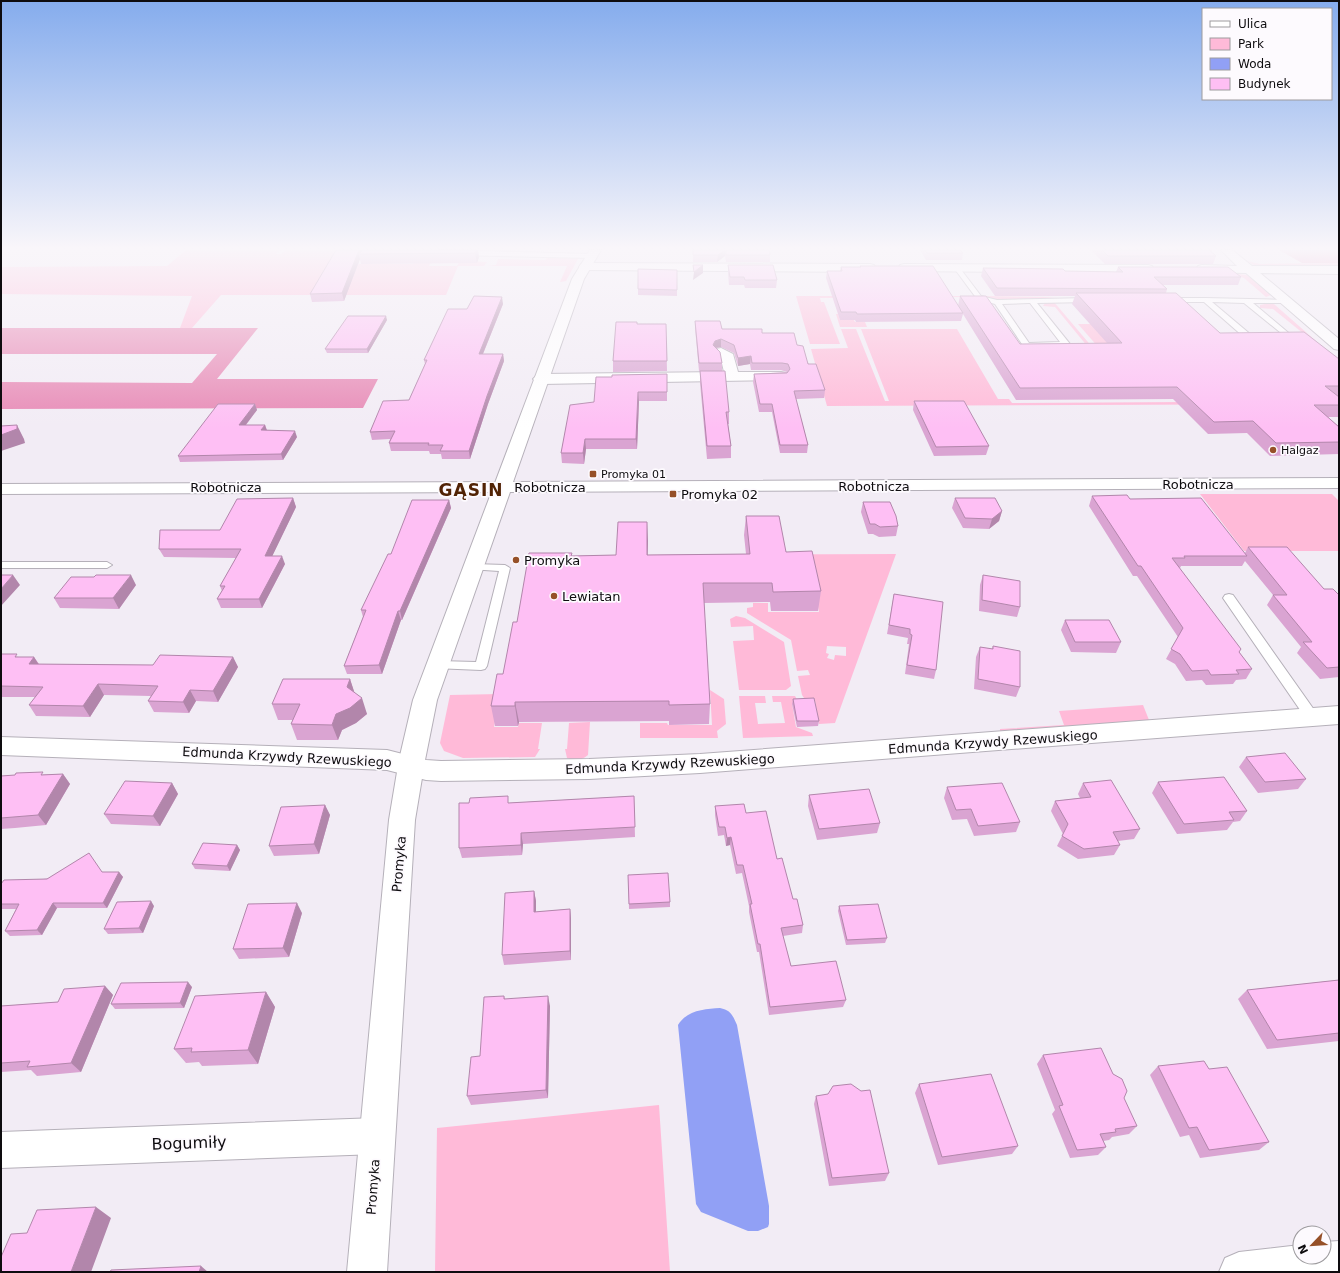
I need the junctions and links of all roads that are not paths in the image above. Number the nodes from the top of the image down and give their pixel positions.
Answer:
1 (567, 309) edge
2 (1002, 309) edge
3 (1038, 309) edge
4 (1216, 309) edge
5 (1256, 309) edge
6 (1298, 309) edge
7 (1339, 346) edge
8 (721, 352) edge
9 (781, 376) edge
10 (732, 377) junction
11 (541, 379) junction
12 (1339, 483) edge
13 (502, 487) junction
14 (1, 489) edge
15 (1, 565) edge
16 (107, 565) dead end
17 (472, 567) junction
18 (1229, 598) dead end
19 (438, 665) junction
20 (1339, 715) edge
21 (1312, 717) junction
22 (1, 746) edge
23 (410, 765) junction
24 (377, 1136) junction
25 (1, 1150) edge
26 (1339, 1260) edge
27 (367, 1272) edge
28 (1239, 1272) edge

1 - 11 street, Promyka
2 - 3 lane
4 - 5 lane
6 - 7 street
8 - 10 street
9 - 10 street
10 - 11 street
11 - 13 street, Promyka
12 - 13 street, Robotnicza
13 - 14 street, Robotnicza
13 - 17 street, Promyka
15 - 16 lane
17 - 19 street, Promyka
17 - 19 lane
18 - 21 lane
19 - 23 street, Promyka
20 - 21 street, Edmunda Krzywdy Rzewuskiego
21 - 23 street, Edmunda Krzywdy Rzewuskiego
22 - 23 street, Edmunda Krzywdy Rzewuskiego
23 - 24 street, Promyka
24 - 25 street, Bogumiły
24 - 27 street, Promyka
26 - 28 street

